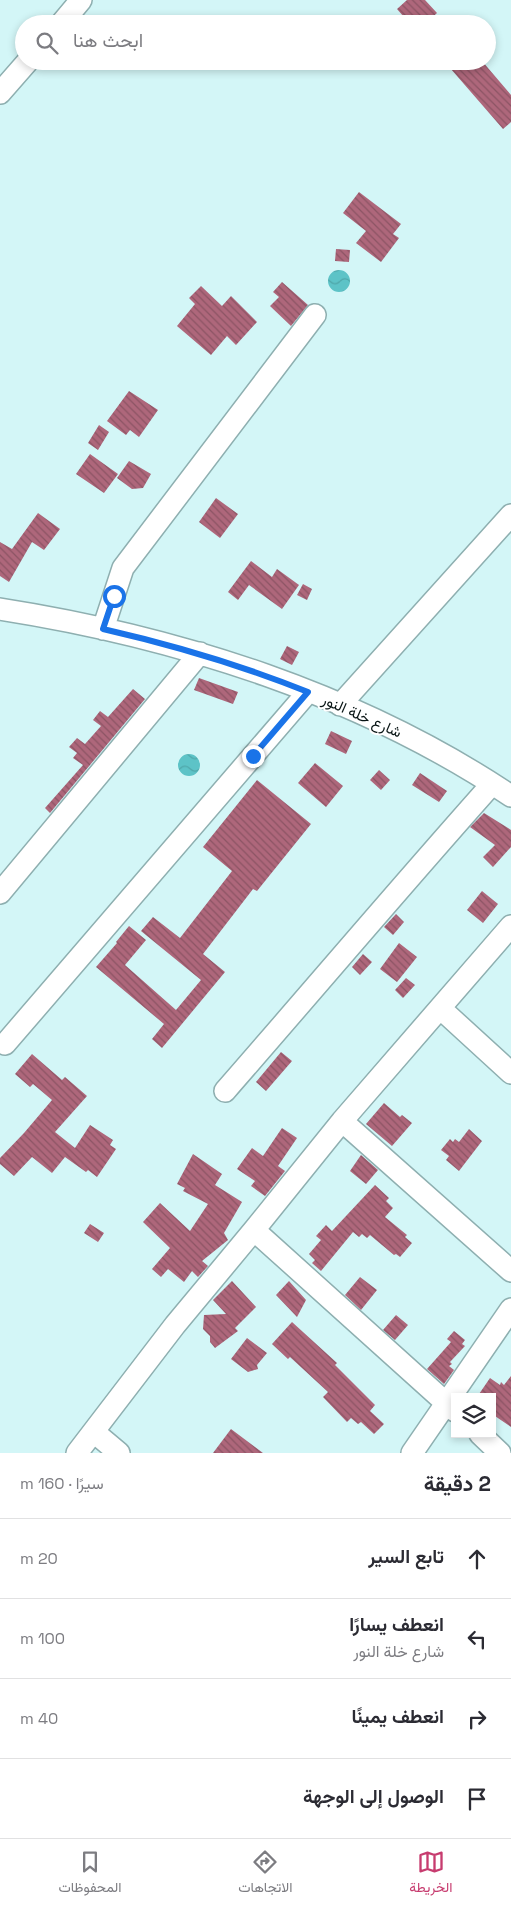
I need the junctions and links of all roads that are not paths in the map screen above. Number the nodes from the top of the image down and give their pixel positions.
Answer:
1 (81, 0) edge
2 (68, 15) edge
3 (20, 70) edge
4 (0, 93) edge
5 (315, 315) dead end
6 (511, 515) edge
7 (0, 609) edge
8 (103, 629) junction
9 (200, 653) junction
10 (308, 692) junction
11 (340, 705) junction
12 (492, 784) junction
13 (511, 796) edge
14 (0, 892) edge
15 (511, 926) edge
16 (440, 1008) junction
17 (5, 1044) dead end
18 (511, 1072) edge
19 (225, 1091) dead end
20 (342, 1121) junction
21 (254, 1230) junction
22 (511, 1271) edge
23 (511, 1309) edge
24 (450, 1407) edge
25 (94, 1432) junction
26 (484, 1438) edge
27 (77, 1453) edge
28 (119, 1453) edge
29 (412, 1453) edge
30 (500, 1453) edge

1 - 2 street
3 - 4 street
5 - 8 street
6 - 11 street
7 - 8 street, شارع خلة النور
8 - 9 street, شارع خلة النور
9 - 10 street, شارع خلة النور
9 - 14 street
10 - 11 street, شارع خلة النور
10 - 17 street
11 - 12 street, شارع خلة النور
12 - 13 street, شارع خلة النور
12 - 19 street
15 - 16 street
16 - 18 street
16 - 20 street
20 - 21 street
20 - 22 street
21 - 24 street
21 - 25 street
23 - 24 street
24 - 29 street
25 - 27 street
25 - 28 street
26 - 30 street

